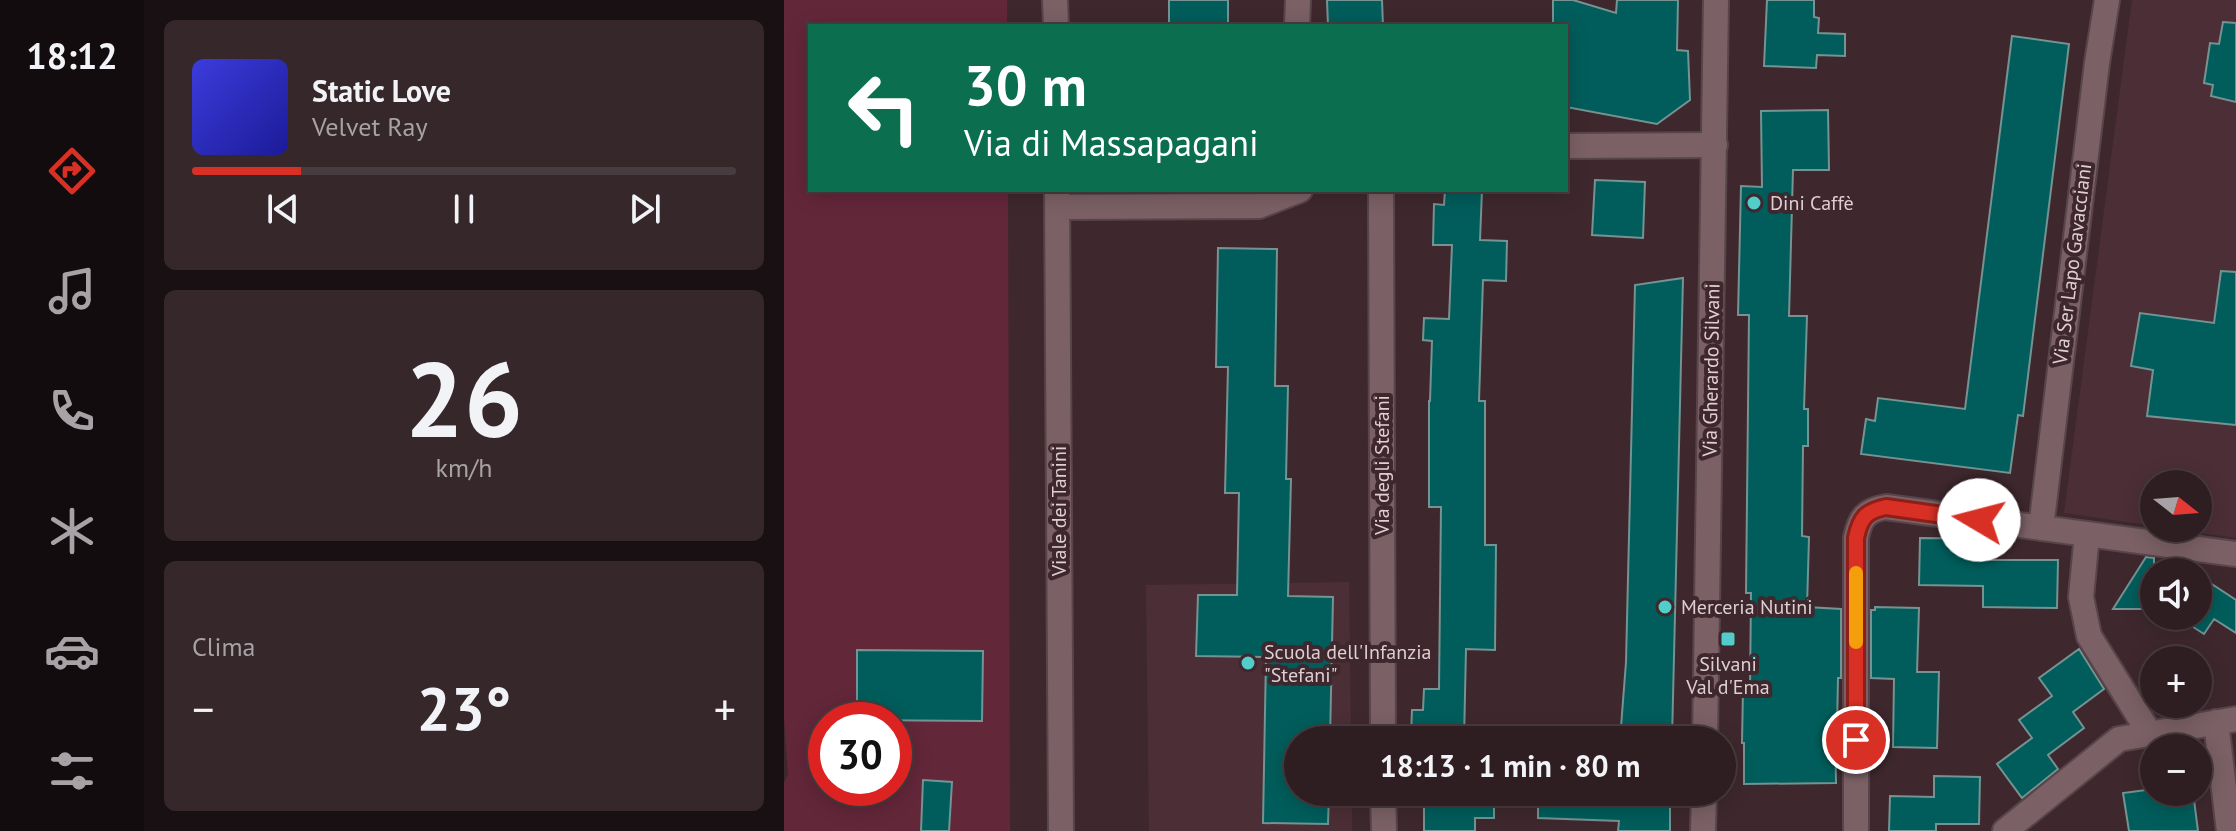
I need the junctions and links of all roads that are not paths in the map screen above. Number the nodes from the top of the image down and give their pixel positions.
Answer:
1 (1055, 0) edge
2 (1298, 0) edge
3 (1716, 0) edge
4 (2107, 0) edge
5 (1056, 24) edge
6 (1297, 24) edge
7 (1715, 145) junction
8 (1568, 146) edge
9 (1294, 192) edge
10 (1381, 192) edge
11 (1057, 199) edge
12 (2041, 528) junction
13 (2087, 534) junction
14 (2236, 554) edge
15 (2226, 720) edge
16 (1383, 726) edge
17 (1705, 726) edge
18 (2150, 734) joint
19 (2140, 736) edge
20 (1383, 806) edge
21 (1704, 806) edge
22 (1061, 831) edge
23 (1384, 831) edge
24 (1703, 831) edge
25 (1856, 831) edge
26 (2005, 831) edge
27 (2229, 831) edge

1 - 5 street
2 - 6 street
3 - 7 street, Via Gherardo Silvani
4 - 12 street, Via Ser Lapo Gavacciani
7 - 8 street
7 - 17 street, Via Gherardo Silvani
9 - 11 street
10 - 16 street, Via degli Stefani
11 - 22 street, Viale dei Tanini
12 - 13 street
12 - 25 street
13 - 14 street
13 - 18 street
15 - 18 street
15 - 27 street
19 - 26 street
20 - 23 street
21 - 24 street

